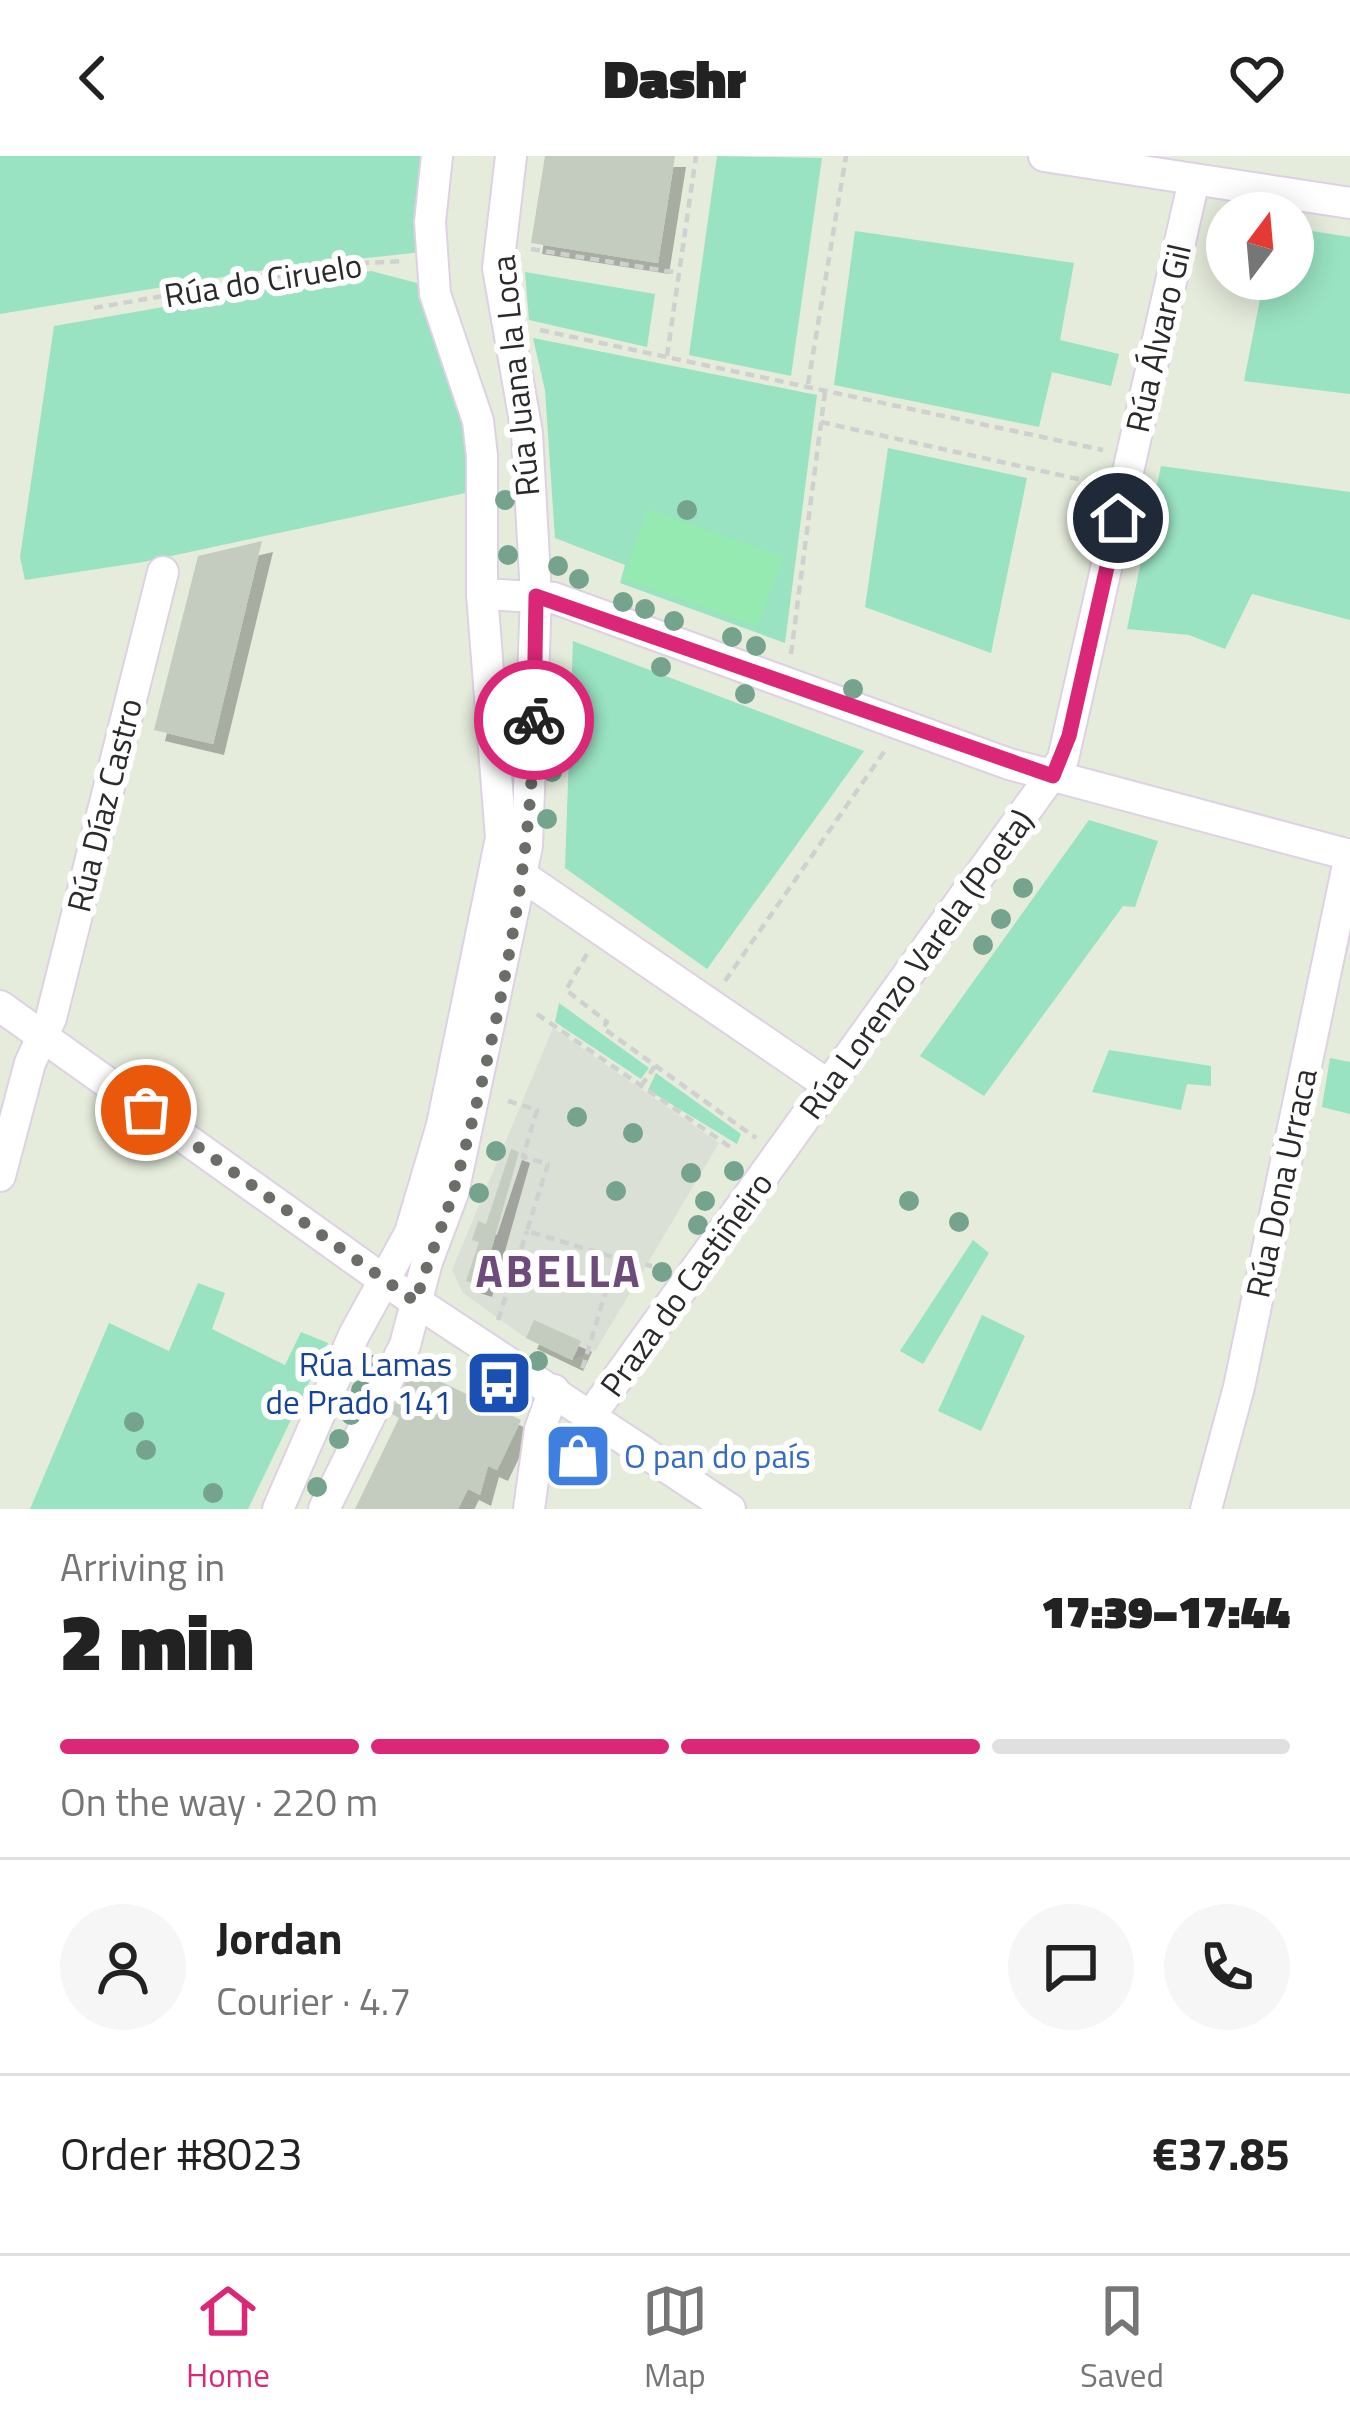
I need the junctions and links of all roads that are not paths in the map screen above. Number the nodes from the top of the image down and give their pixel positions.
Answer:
1 (437, 156) edge
2 (511, 156) edge
3 (1044, 156) edge
4 (1194, 179) junction
5 (1350, 203) edge
6 (163, 572) dead end
7 (482, 594) junction
8 (536, 596) junction
9 (1053, 776) junction
10 (1350, 855) edge
11 (508, 872) junction
12 (0, 1006) edge
13 (43, 1036) junction
14 (814, 1076) dead end
15 (13, 1084) edge
16 (773, 1149) joint
17 (0, 1176) edge
18 (385, 1281) junction
19 (416, 1302) junction
20 (554, 1390) junction
21 (591, 1415) junction
22 (278, 1509) edge
23 (325, 1509) edge
24 (530, 1509) edge
25 (730, 1509) edge
26 (1206, 1509) edge

1 - 7 street, Rúa Juana la Loca
2 - 8 street, Rúa Juana la Loca
3 - 4 street
4 - 5 street
4 - 9 street, Rúa Álvaro Gil
6 - 13 street, Rúa Díaz Castro
7 - 8 street
7 - 11 street, Rúa Juana la Loca
8 - 9 street
8 - 11 street, Rúa Juana la Loca
9 - 10 street
9 - 16 street, Rúa Lorenzo Varela (Poeta)
10 - 26 street, Rúa Dona Urraca
11 - 14 street
11 - 18 street, Rúa Juana la Loca
11 - 19 street, Rúa Juana la Loca
12 - 13 street
13 - 15 street, Rúa Díaz Castro
13 - 18 street
15 - 17 street, Rúa Díaz Castro
16 - 21 street, Praza do Castiñeiro
18 - 19 street
18 - 22 street, Rúa Juana la Loca
19 - 20 street
19 - 23 street, Rúa Juana la Loca
20 - 21 street
20 - 24 street
21 - 25 street

